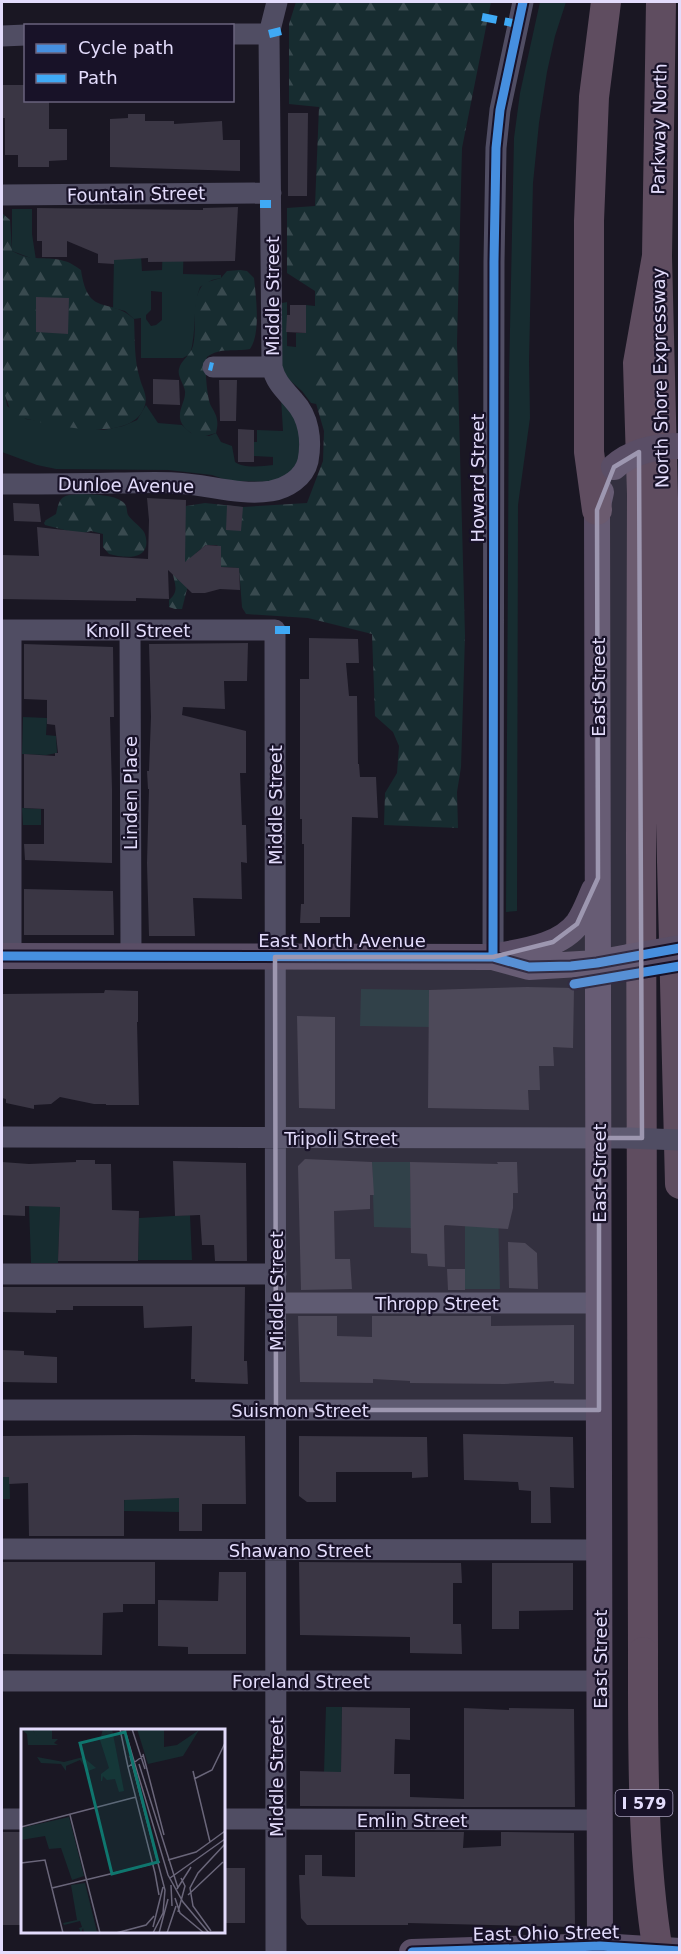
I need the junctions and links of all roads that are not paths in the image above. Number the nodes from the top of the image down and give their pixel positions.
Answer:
1 (277, 2) edge
2 (523, 2) edge
3 (606, 2) edge
4 (661, 2) edge
5 (234, 34) edge
6 (268, 34) junction
7 (24, 35) edge
8 (2, 36) edge
9 (271, 193) junction
10 (2, 195) edge
11 (657, 256) junction
12 (213, 367) dead end
13 (272, 367) junction
14 (680, 446) edge
15 (2, 484) edge
16 (286, 486) joint
17 (597, 510) junction
18 (6, 630) edge
19 (130, 630) junction
20 (275, 630) joint
21 (598, 878) junction
22 (680, 948) edge
23 (6, 956) edge
24 (130, 957) junction
25 (275, 957) junction
26 (493, 957) junction
27 (597, 963) junction
28 (2, 1137) edge
29 (276, 1138) junction
30 (598, 1138) junction
31 (680, 1140) edge
32 (680, 1184) edge
33 (2, 1274) edge
34 (276, 1274) junction
35 (276, 1303) junction
36 (599, 1303) junction
37 (2, 1410) edge
38 (276, 1410) junction
39 (599, 1410) junction
40 (2, 1549) edge
41 (276, 1550) junction
42 (599, 1550) junction
43 (2, 1681) edge
44 (276, 1681) junction
45 (600, 1682) junction
46 (2, 1819) edge
47 (21, 1819) edge
48 (225, 1820) edge
49 (276, 1820) junction
50 (600, 1820) junction
51 (600, 1949) edge
52 (647, 1951) edge
53 (680, 1951) edge
54 (276, 1953) edge
55 (412, 1953) edge

1 - 6 street, Middle Street
2 - 26 street, Howard Street
3 - 17 highway
4 - 11 highway, Parkway North
5 - 6 street
6 - 9 street, Middle Street
7 - 8 street
9 - 10 street, Fountain Street
9 - 13 street, Middle Street
11 - 32 highway, North Shore Expressway
11 - 52 highway, I 579, bridge
12 - 13 street
13 - 16 street, Middle Street
14 - 17 main road, East Street, bridge
15 - 16 street, Dunloe Avenue
17 - 21 main road, East Street
18 - 19 street, Knoll Street
18 - 23 street
19 - 20 street, Knoll Street
19 - 24 street, Linden Place
20 - 25 street, Middle Street
21 - 26 main road, East North Avenue
21 - 27 main road, East Street
22 - 27 main road, East North Avenue, bridge
23 - 24 main road, East North Avenue
24 - 25 main road, East North Avenue
25 - 26 main road, East North Avenue
25 - 29 street, Middle Street
26 - 27 main road, East North Avenue
27 - 30 main road, East Street
28 - 29 street, Tripoli Street
29 - 30 street, Tripoli Street
29 - 34 street, Middle Street
30 - 31 street, Tripoli Street, bridge
30 - 36 main road, East Street
33 - 34 street
34 - 35 street, Middle Street
35 - 36 street, Thropp Street
35 - 38 street, Middle Street
36 - 39 main road, East Street
37 - 38 street, Suismon Street
38 - 39 street, Suismon Street
38 - 41 street, Middle Street
39 - 42 main road, East Street
40 - 41 street, Shawano Street
41 - 42 street, Shawano Street
41 - 44 street, Middle Street
42 - 45 main road, East Street
43 - 44 street, Foreland Street
44 - 45 street, Foreland Street
44 - 49 street, Middle Street
45 - 50 main road, East Street
46 - 47 street
48 - 49 street, Emlin Street
49 - 50 street, Emlin Street
49 - 54 street, Middle Street
50 - 51 main road, East Street
51 - 52 main road, East Ohio Street
51 - 55 main road, East Ohio Street
52 - 53 main road, East Ohio Street

